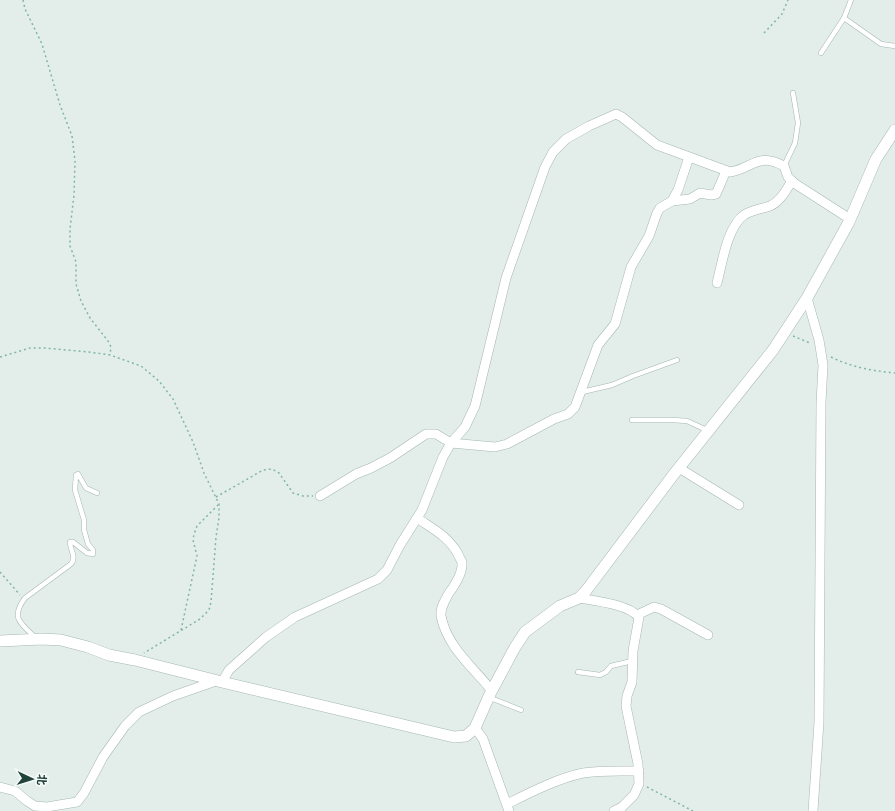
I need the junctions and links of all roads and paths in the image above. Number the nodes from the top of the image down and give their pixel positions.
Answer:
1 (24, 0) edge
2 (788, 0) edge
3 (851, 0) edge
4 (844, 18) junction
5 (764, 33) dead end
6 (895, 46) edge
7 (821, 53) dead end
8 (793, 93) dead end
9 (895, 130) edge
10 (689, 157) junction
11 (784, 166) junction
12 (726, 171) junction
13 (792, 181) junction
14 (672, 201) junction
15 (850, 219) junction
16 (717, 282) dead end
17 (807, 298) junction
18 (784, 332) junction
19 (820, 347) junction
20 (110, 356) junction
21 (0, 357) edge
22 (677, 360) dead end
23 (895, 373) edge
24 (582, 392) junction
25 (632, 420) dead end
26 (708, 430) junction
27 (451, 443) junction
28 (679, 468) junction
29 (97, 493) dead end
30 (320, 496) joint
31 (216, 497) junction
32 (219, 504) junction
33 (739, 504) dead end
34 (417, 518) junction
35 (0, 572) edge
36 (579, 598) junction
37 (24, 599) junction
38 (637, 615) junction
39 (181, 630) junction
40 (708, 635) dead end
41 (37, 639) junction
42 (0, 641) edge
43 (138, 661) junction
44 (632, 661) junction
45 (578, 672) dead end
46 (219, 682) junction
47 (490, 694) junction
48 (521, 710) dead end
49 (475, 728) junction
50 (639, 772) junction
51 (640, 784) junction
52 (0, 787) edge
53 (508, 807) edge
54 (614, 811) edge
55 (693, 811) edge
56 (813, 811) edge

1 - 20 path
2 - 5 path
3 - 4 lane
4 - 6 lane
4 - 7 lane
8 - 11 lane
9 - 15 street
10 - 12 street
10 - 14 street
10 - 27 street
11 - 12 street
11 - 13 street
12 - 14 street
13 - 15 street
13 - 16 street
14 - 24 street
15 - 17 street
17 - 18 street
17 - 19 street
18 - 19 path
18 - 26 street
19 - 23 path
19 - 56 street
20 - 21 path
20 - 31 path
22 - 24 lane
24 - 27 street
25 - 26 lane
26 - 28 street
27 - 30 street
27 - 34 street
28 - 33 street
28 - 36 street
29 - 37 lane
30 - 31 path
31 - 32 path
32 - 39 path
32 - 39 path
34 - 46 street
34 - 47 street
35 - 37 path
36 - 38 street
36 - 47 street
37 - 41 lane
38 - 40 street
38 - 44 street
39 - 43 path
41 - 42 street
41 - 43 street
43 - 46 street
44 - 45 lane
44 - 50 street
46 - 49 street
46 - 52 street
47 - 48 lane
47 - 49 street
49 - 53 street
50 - 51 street
50 - 53 street
51 - 54 street
51 - 55 path

